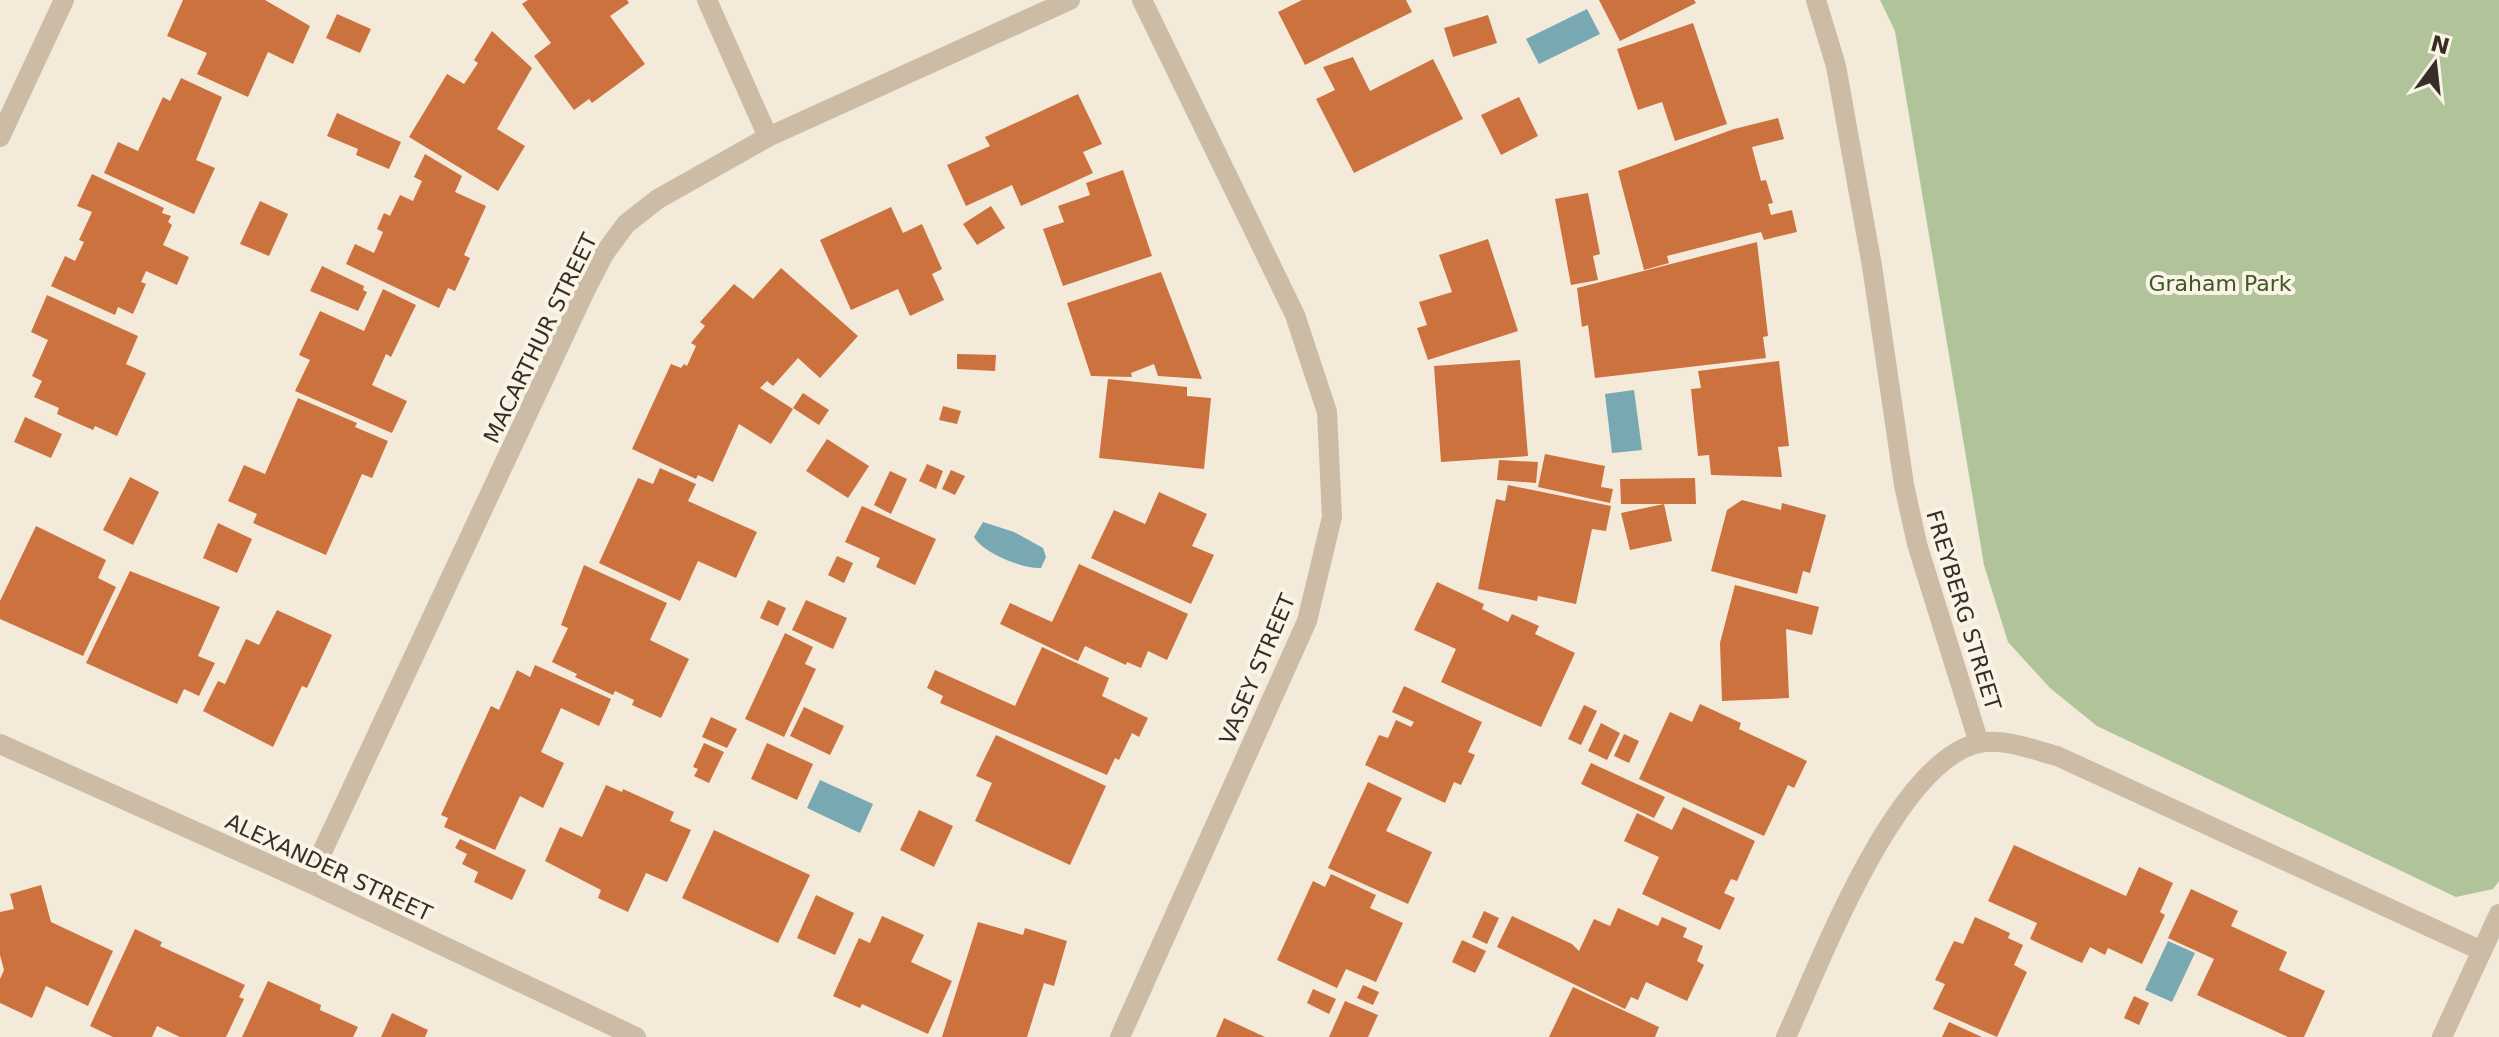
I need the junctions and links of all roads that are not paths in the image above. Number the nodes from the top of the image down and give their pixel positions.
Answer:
1 (64, 0) edge
2 (707, 0) edge
3 (1070, 0) edge
4 (1142, 0) edge
5 (1816, 0) edge
6 (0, 137) edge
7 (768, 137) junction
8 (1979, 743) junction
9 (0, 744) edge
10 (308, 882) junction
11 (2499, 914) edge
12 (2482, 951) junction
13 (636, 1037) edge
14 (1120, 1037) edge
15 (1786, 1037) edge
16 (2442, 1037) edge

1 - 6 street
2 - 7 street
3 - 7 street, MACARTHUR STREET
4 - 14 street, VASEY STREET
5 - 8 street, FREYBERG STREET
7 - 10 street, MACARTHUR STREET
8 - 12 street, FREYBERG STREET
8 - 15 street
9 - 10 street, ALEXANDER STREET
10 - 13 street, ALEXANDER STREET
11 - 12 street
12 - 16 street

